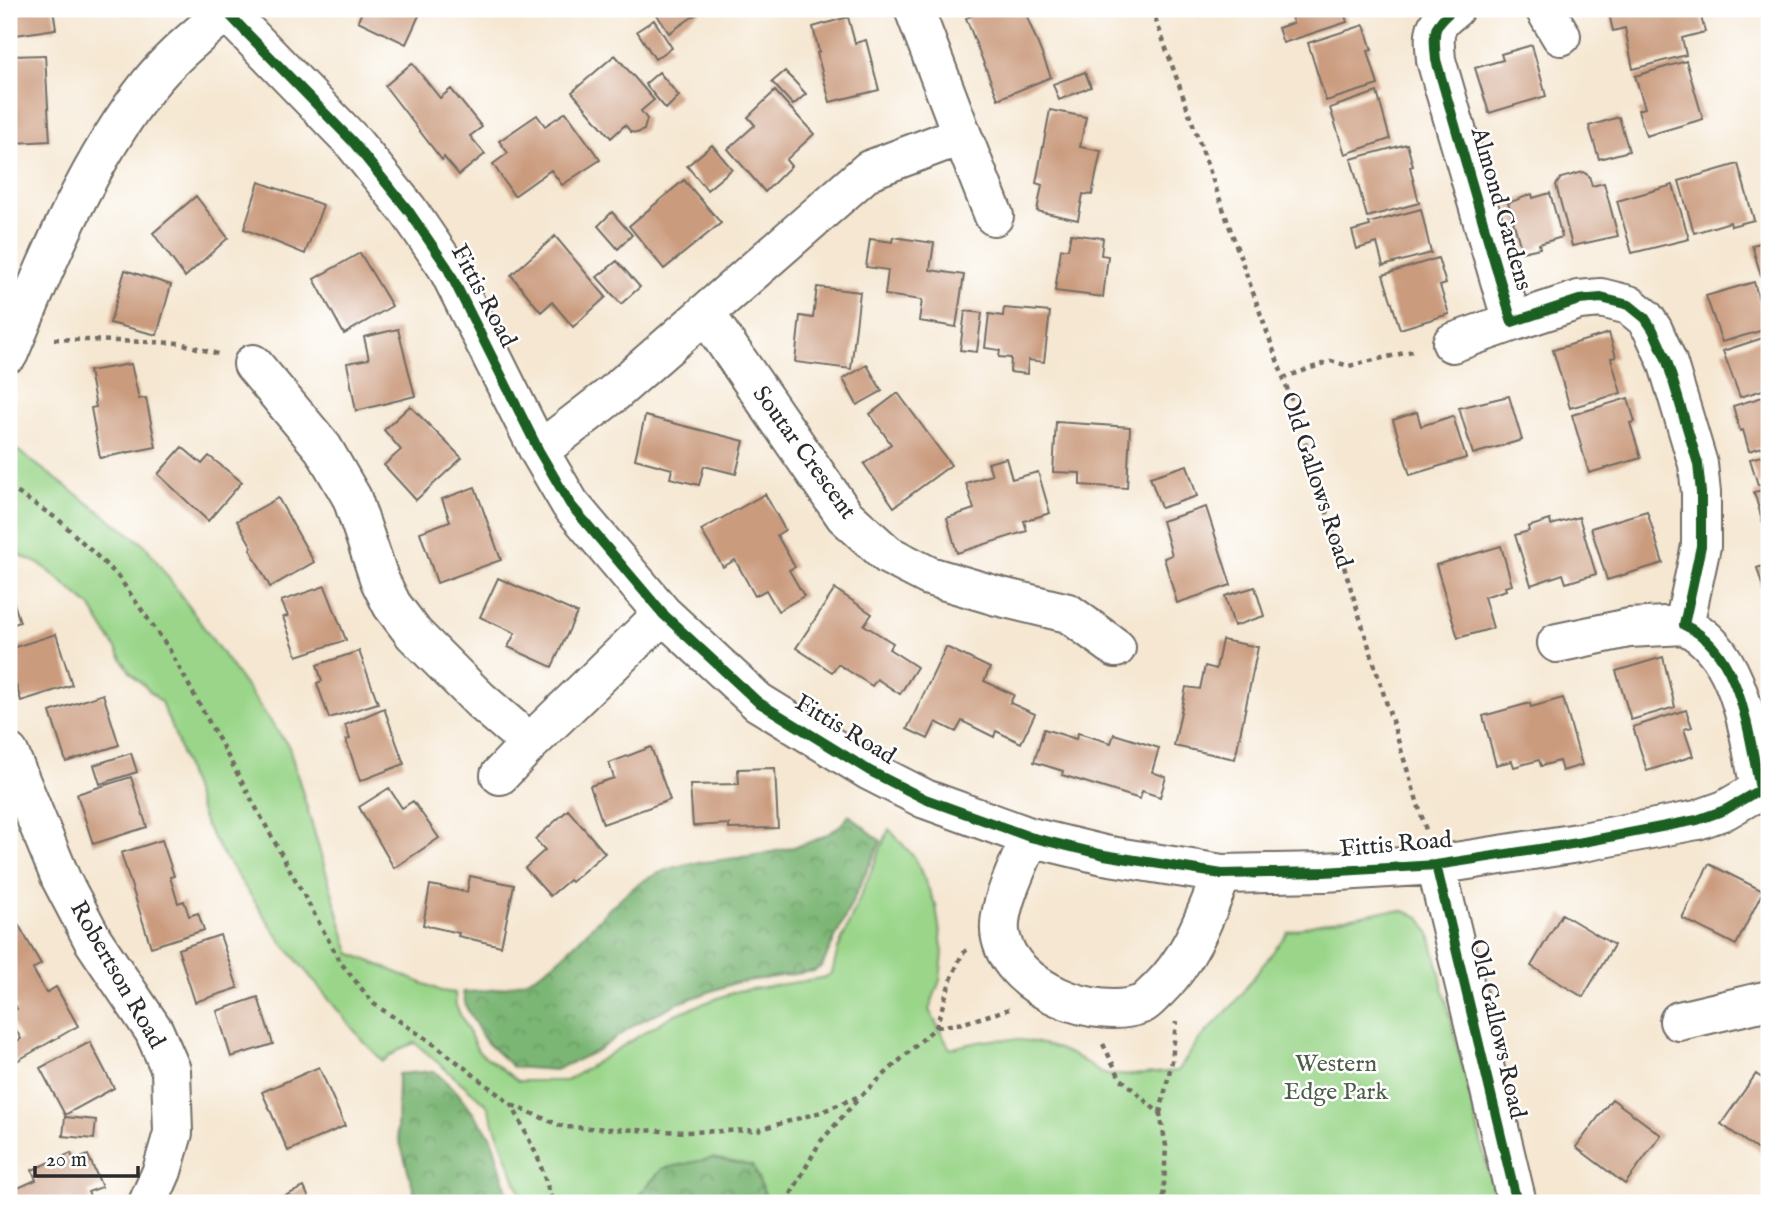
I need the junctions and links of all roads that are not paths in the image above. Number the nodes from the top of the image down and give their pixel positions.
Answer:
1 (914, 9) edge
2 (1454, 9) edge
3 (227, 10) edge
4 (962, 135) junction
5 (994, 216) dead end
6 (705, 313) junction
7 (1512, 321) junction
8 (1452, 343) road end
9 (12, 345) edge
10 (253, 364) road end
11 (539, 451) junction
12 (663, 614) junction
13 (1684, 625) junction
14 (1557, 643) dead end
15 (1116, 648) dead end
16 (530, 743) junction
17 (9, 753) edge
18 (500, 775) dead end
19 (1765, 794) edge
20 (1030, 837) junction
21 (1436, 864) junction
22 (1222, 874) junction
23 (1769, 1000) edge
24 (1679, 1021) dead end
25 (148, 1203) edge
26 (1517, 1203) edge

1 - 4 street
2 - 7 street, Almond Gardens
3 - 9 street
3 - 11 street, Fittis Road
4 - 5 street
4 - 6 street
6 - 11 street
6 - 15 street, Soutar Crescent
7 - 8 street, Almond Gardens
7 - 13 street, Almond Gardens
10 - 16 street
11 - 12 street, Fittis Road
12 - 16 street
12 - 20 street, Fittis Road
13 - 14 street
13 - 19 street
16 - 18 street
17 - 25 street, Robertson Road
19 - 21 street, Fittis Road
20 - 22 street, Fittis Road
20 - 22 street
21 - 22 street, Fittis Road
21 - 26 street, Old Gallows Road
23 - 24 street

